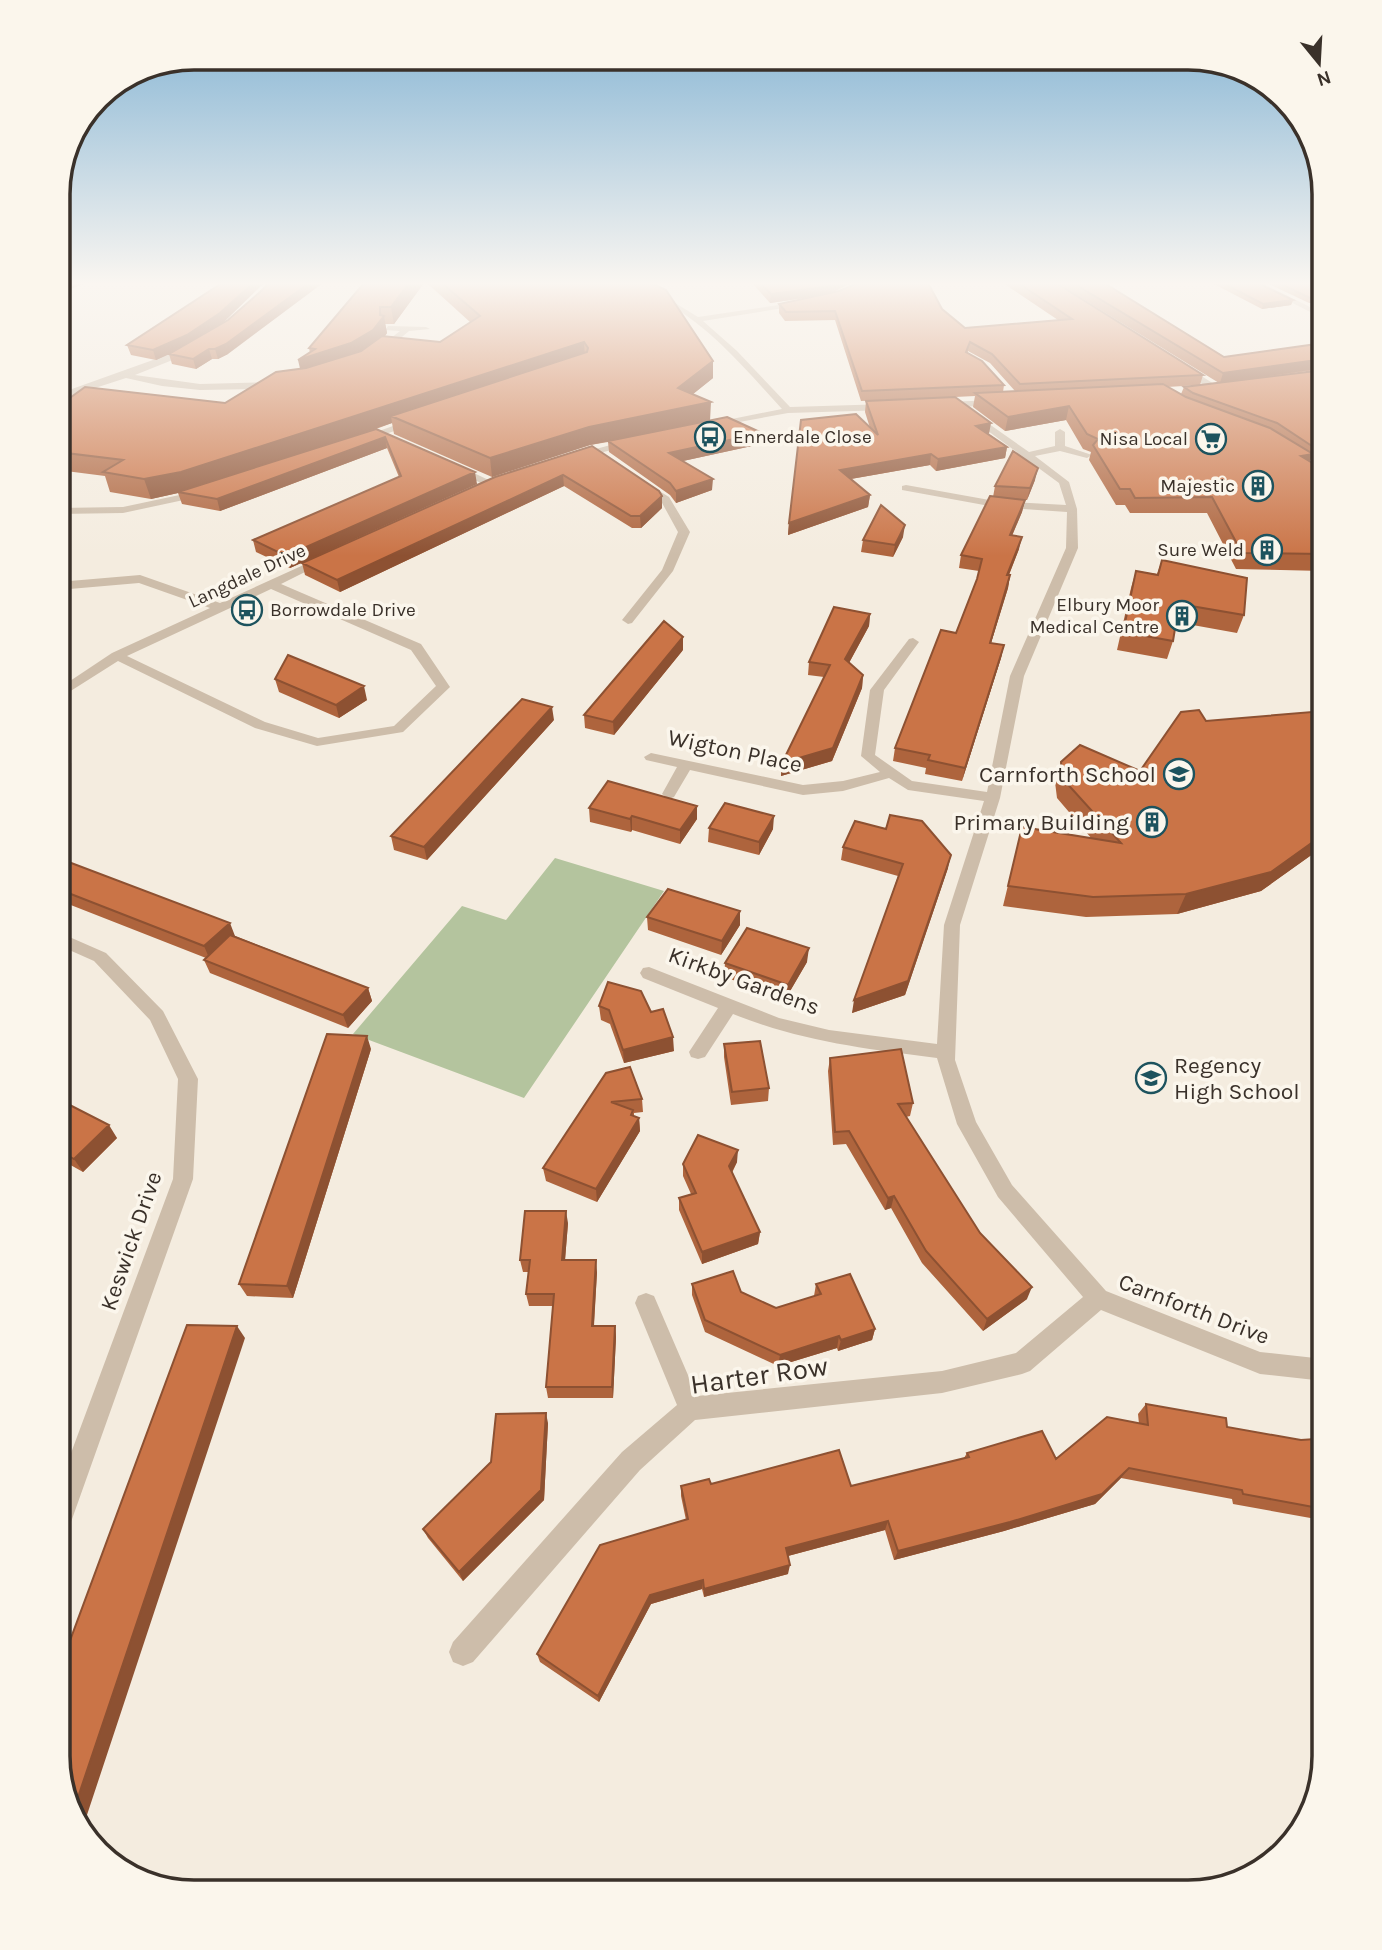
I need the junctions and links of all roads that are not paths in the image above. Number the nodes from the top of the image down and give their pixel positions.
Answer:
1 (752, 374) edge
2 (1194, 374) edge
3 (126, 375) joint
4 (282, 384) edge
5 (1230, 387) edge
6 (1217, 389) junction
7 (1192, 391) edge
8 (70, 393) edge
9 (1004, 401) edge
10 (958, 404) junction
11 (925, 406) edge
12 (901, 407) edge
13 (788, 410) junction
14 (428, 417) edge
15 (705, 428) edge
16 (1060, 432) edge
17 (378, 434) junction
18 (391, 440) edge
19 (643, 440) edge
20 (346, 445) edge
21 (1060, 448) junction
22 (594, 450) junction
23 (1028, 455) junction
24 (1087, 455) edge
25 (568, 458) edge
26 (441, 462) edge
27 (614, 464) edge
28 (634, 478) edge
29 (505, 480) edge
30 (492, 484) junction
31 (906, 488) dead end
32 (213, 489) edge
33 (480, 489) edge
34 (1072, 509) junction
35 (70, 511) edge
36 (329, 557) edge
37 (271, 584) junction
38 (70, 585) edge
39 (219, 607) junction
40 (628, 620) dead end
41 (913, 642) dead end
42 (117, 656) junction
43 (70, 687) edge
44 (651, 757) dead end
45 (687, 763) junction
46 (892, 773) junction
47 (669, 794) dead end
48 (993, 798) junction
49 (70, 943) edge
50 (649, 973) dead end
51 (729, 1004) junction
52 (698, 1052) dead end
53 (947, 1052) junction
54 (1098, 1298) junction
55 (646, 1303) dead end
56 (1312, 1369) edge
57 (690, 1409) junction
58 (70, 1489) edge
59 (463, 1652) dead end

1 - 13 street
2 - 6 street
3 - 4 street
3 - 8 street
5 - 6 street
6 - 7 street
9 - 10 street
10 - 11 street
10 - 23 street
12 - 13 street
13 - 15 street
14 - 17 street
16 - 21 street
17 - 18 street
17 - 20 street
19 - 22 street
21 - 23 street
21 - 24 street
22 - 25 street
22 - 27 street
23 - 34 street
26 - 30 street
28 - 40 street
29 - 30 street
30 - 33 street
31 - 34 street
32 - 35 street
34 - 48 street, Carnforth Drive
36 - 37 street, Langdale Drive
37 - 39 street, Langdale Drive
37 - 42 street
38 - 39 street
39 - 42 street, Langdale Drive
41 - 46 street
42 - 43 street, Langdale Drive
44 - 45 street, Wigton Place
45 - 46 street, Wigton Place
45 - 47 street
46 - 48 street
48 - 53 street, Carnforth Drive
49 - 58 street, Keswick Drive
50 - 51 street, Kirkby Gardens
51 - 52 street
51 - 53 street, Kirkby Gardens
53 - 54 street, Carnforth Drive
54 - 56 street, Carnforth Drive
54 - 57 street, Harter Row
55 - 57 street
57 - 59 street, Harter Row

